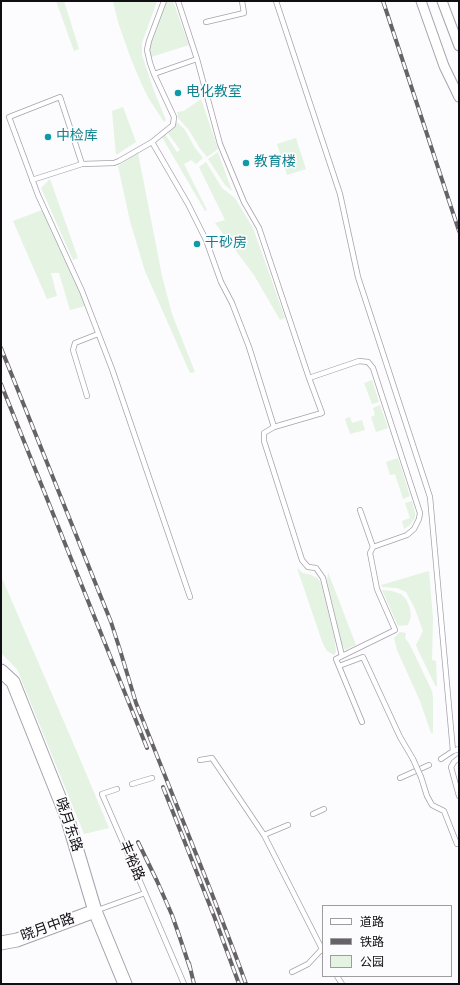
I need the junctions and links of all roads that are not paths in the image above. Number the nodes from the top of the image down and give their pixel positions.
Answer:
1 (164, 1) edge
2 (178, 1) edge
3 (242, 1) edge
4 (276, 1) edge
5 (421, 1) edge
6 (442, 1) edge
7 (206, 22) dead end
8 (459, 46) edge
9 (197, 59) junction
10 (154, 74) junction
11 (459, 97) edge
12 (152, 142) junction
13 (82, 164) junction
14 (32, 180) junction
15 (98, 334) junction
16 (309, 378) junction
17 (87, 396) dead end
18 (274, 427) junction
19 (360, 510) dead end
20 (373, 547) junction
21 (190, 597) dead end
22 (342, 656) junction
23 (339, 666) junction
24 (1, 671) edge
25 (362, 722) dead end
26 (459, 749) edge
27 (453, 751) junction
28 (459, 758) edge
29 (441, 759) dead end
30 (200, 760) dead end
31 (429, 765) dead end
32 (152, 778) dead end
33 (400, 778) dead end
34 (132, 784) dead end
35 (117, 789) dead end
36 (459, 796) edge
37 (324, 809) dead end
38 (313, 814) dead end
39 (288, 825) dead end
40 (264, 835) junction
41 (457, 844) dead end
42 (145, 893) junction
43 (95, 911) junction
44 (1, 943) edge
45 (322, 950) edge
46 (292, 972) dead end
47 (125, 984) edge
48 (184, 984) edge

1 - 10 lane
2 - 9 lane
3 - 7 lane
4 - 27 lane
5 - 11 street
6 - 8 street
9 - 10 lane
9 - 16 lane
10 - 12 lane
12 - 13 lane
12 - 18 lane
13 - 14 lane
13 - 14 lane
14 - 15 lane
15 - 17 lane
15 - 21 lane
16 - 18 lane
16 - 20 lane
18 - 22 lane
19 - 20 lane
20 - 22 lane
22 - 23 lane
23 - 25 lane
23 - 41 lane, bridge
24 - 43 street, 晓月东路
26 - 27 lane
27 - 29 lane
28 - 36 lane
30 - 40 lane
31 - 33 lane
32 - 34 lane
35 - 42 lane, 丰裕路
37 - 38 lane
39 - 40 lane
40 - 45 lane
42 - 43 lane, 丰裕路
42 - 48 lane
43 - 44 street, 晓月中路
43 - 47 street, 晓月东路
45 - 46 lane

